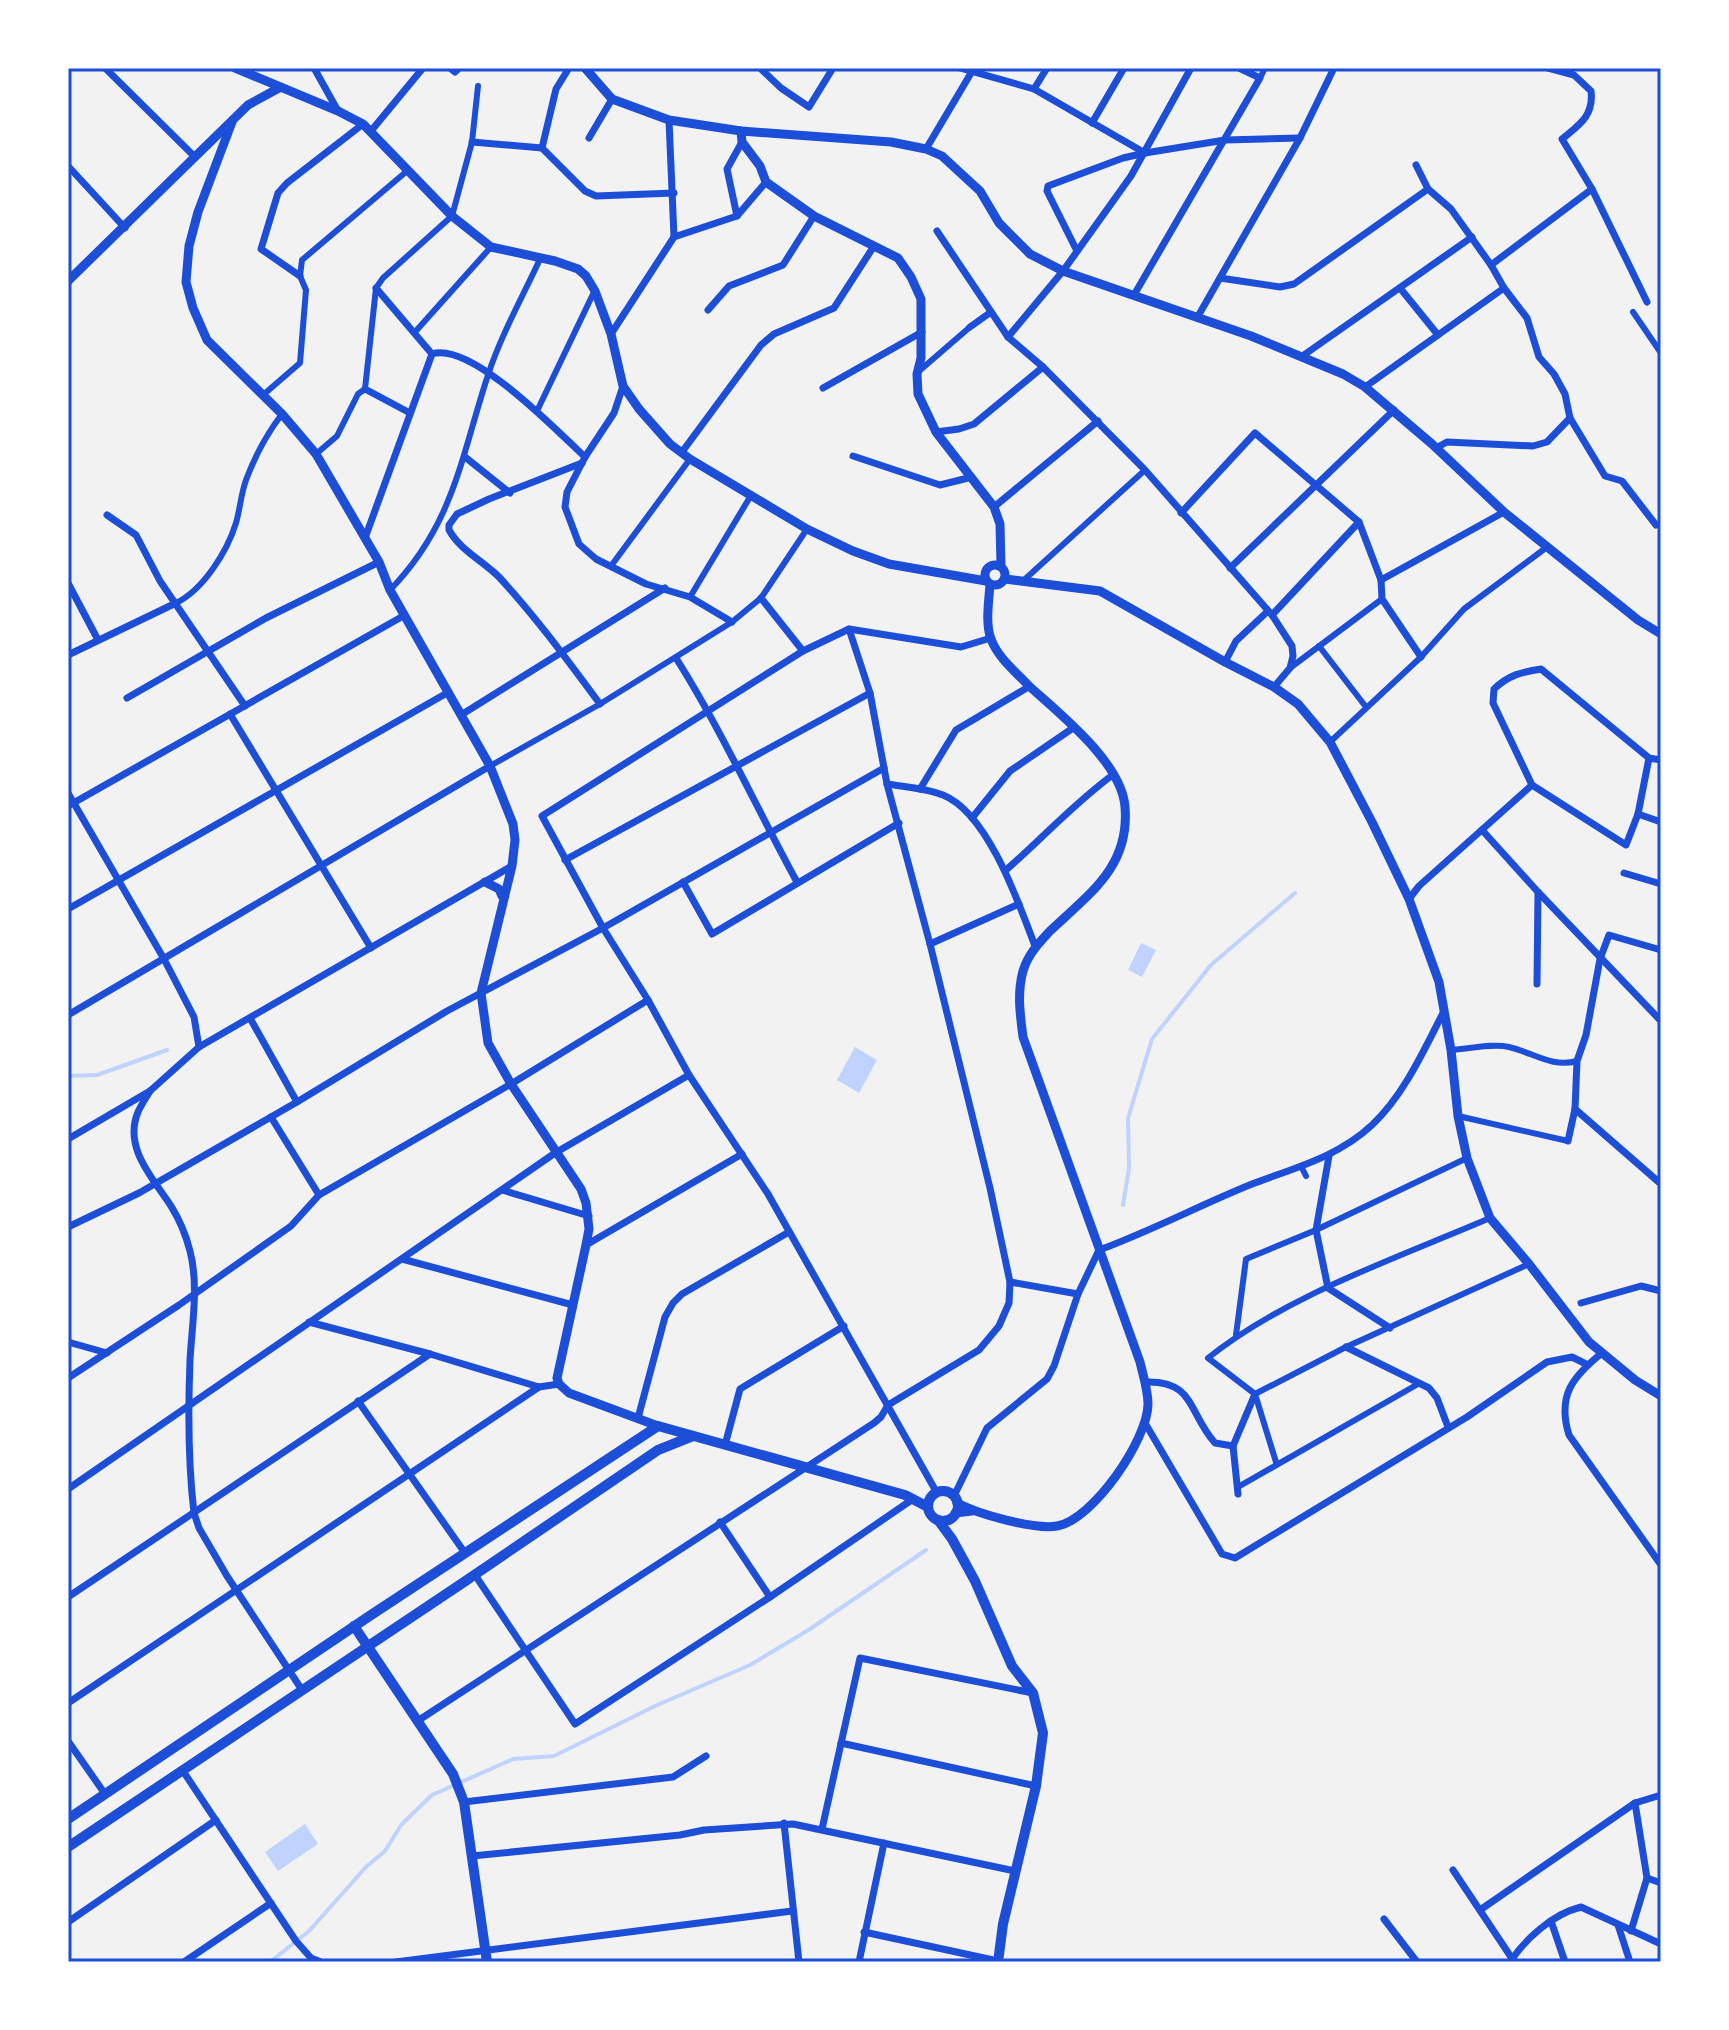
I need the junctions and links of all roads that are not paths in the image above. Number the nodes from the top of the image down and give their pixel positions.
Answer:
1 (105, 68) edge
2 (235, 68) edge
3 (314, 68) edge
4 (423, 68) edge
5 (569, 68) edge
6 (585, 68) edge
7 (760, 68) edge
8 (833, 68) edge
9 (960, 68) edge
10 (1047, 68) edge
11 (1124, 68) edge
12 (1191, 68) edge
13 (1239, 68) edge
14 (1265, 68) edge
15 (1334, 68) edge
16 (973, 69) edge
17 (1551, 69) edge
18 (248, 72) edge
19 (1260, 78) junction
20 (478, 86) dead end
21 (279, 88) junction
22 (1034, 89) junction
23 (612, 99) junction
24 (338, 111) junction
25 (669, 120) junction
26 (232, 122) junction
27 (1092, 123) junction
28 (367, 128) junction
29 (741, 131) junction
30 (589, 138) dead end
31 (1300, 138) junction
32 (1225, 140) junction
33 (472, 142) junction
34 (742, 142) junction
35 (542, 148) junction
36 (926, 149) junction
37 (1145, 153) junction
38 (194, 156) junction
39 (1416, 165) dead end
40 (68, 166) edge
41 (407, 171) junction
42 (766, 182) junction
43 (1428, 189) junction
44 (1592, 189) junction
45 (674, 193) junction
46 (452, 216) junction
47 (737, 216) junction
48 (814, 216) junction
49 (125, 228) junction
50 (937, 231) dead end
51 (674, 237) junction
52 (1472, 237) junction
53 (874, 246) junction
54 (491, 247) junction
55 (1077, 251) junction
56 (541, 257) junction
57 (1491, 265) junction
58 (1063, 271) junction
59 (300, 276) junction
60 (1220, 278) junction
61 (68, 281) edge
62 (376, 288) junction
63 (1400, 288) junction
64 (1504, 288) junction
65 (595, 291) junction
66 (1134, 295) junction
67 (1647, 302) dead end
68 (708, 310) dead end
69 (991, 312) junction
70 (1633, 312) dead end
71 (1197, 318) junction
72 (970, 327) joint
73 (415, 332) junction
74 (922, 332) junction
75 (611, 334) junction
76 (1438, 335) junction
77 (1008, 337) junction
78 (1661, 353) edge
79 (432, 354) junction
80 (1301, 357) junction
81 (1043, 367) junction
82 (489, 372) junction
83 (917, 374) junction
84 (623, 386) junction
85 (1365, 387) junction
86 (823, 388) dead end
87 (365, 389) junction
88 (263, 395) junction
89 (1394, 410) junction
90 (537, 411) junction
91 (410, 413) junction
92 (282, 414) junction
93 (1570, 418) junction
94 (1098, 421) junction
95 (936, 432) junction
96 (1436, 448) junction
97 (316, 454) junction
98 (686, 456) junction
99 (853, 456) dead end
100 (465, 457) junction
101 (583, 460) junction
102 (1145, 470) junction
103 (972, 477) junction
104 (1316, 484) junction
105 (510, 493) junction
106 (750, 497) junction
107 (994, 507) junction
108 (1504, 512) junction
109 (1181, 513) junction
110 (107, 515) dead end
111 (1359, 522) junction
112 (1656, 525) dead end
113 (807, 529) junction
114 (365, 538) junction
115 (1547, 547) junction
116 (379, 562) junction
117 (611, 566) junction
118 (1230, 568) junction
119 (1000, 577) junction
120 (1381, 580) junction
121 (68, 583) edge
122 (665, 588) junction
123 (390, 590) junction
124 (690, 597) junction
125 (761, 598) junction
126 (1382, 599) junction
127 (176, 603) junction
128 (1270, 613) junction
129 (405, 615) junction
130 (732, 622) junction
131 (849, 629) junction
132 (1661, 634) edge
133 (991, 638) junction
134 (98, 640) junction
135 (1319, 646) junction
136 (210, 651) junction
137 (561, 651) junction
138 (803, 651) junction
139 (68, 655) edge
140 (1421, 657) junction
141 (676, 658) junction
142 (1225, 662) junction
143 (1290, 668) junction
144 (1030, 686) junction
145 (1274, 687) junction
146 (447, 693) junction
147 (870, 693) junction
148 (127, 698) dead end
149 (600, 704) junction
150 (245, 706) junction
151 (1366, 707) junction
152 (710, 712) junction
153 (230, 714) junction
154 (461, 715) junction
155 (1073, 728) junction
156 (1330, 742) junction
157 (1649, 758) junction
158 (1661, 760) edge
159 (490, 766) junction
160 (734, 766) junction
161 (884, 768) junction
162 (1114, 774) junction
163 (887, 784) junction
164 (1532, 785) junction
165 (920, 789) junction
166 (276, 790) junction
167 (68, 793) edge
168 (71, 804) edge
169 (1638, 814) junction
170 (972, 818) junction
171 (1661, 822) edge
172 (899, 823) junction
173 (1482, 830) junction
174 (770, 833) junction
175 (565, 860) junction
176 (322, 866) junction
177 (512, 866) junction
178 (1006, 870) junction
179 (1624, 873) dead end
180 (118, 880) junction
181 (485, 882) junction
182 (683, 882) junction
183 (797, 882) junction
184 (1661, 884) edge
185 (1538, 892) junction
186 (1409, 899) junction
187 (502, 901) junction
188 (1019, 904) junction
189 (68, 909) edge
190 (603, 928) junction
191 (930, 944) junction
192 (1035, 946) junction
193 (371, 948) junction
194 (1661, 950) edge
195 (164, 959) junction
196 (1600, 959) junction
197 (1537, 984) dead end
198 (481, 993) junction
199 (648, 1000) junction
200 (1445, 1010) junction
201 (68, 1015) edge
202 (250, 1018) junction
203 (1661, 1021) edge
204 (199, 1047) junction
205 (1451, 1050) junction
206 (1577, 1061) junction
207 (689, 1075) junction
208 (511, 1084) junction
209 (150, 1091) junction
210 (297, 1102) junction
211 (1575, 1109) junction
212 (1458, 1116) junction
213 (271, 1117) junction
214 (68, 1139) edge
215 (1568, 1141) joint
216 (555, 1153) junction
217 (742, 1154) junction
218 (1329, 1156) junction
219 (1467, 1158) junction
220 (1301, 1166) junction
221 (1306, 1176) dead end
222 (1661, 1184) edge
223 (153, 1185) junction
224 (502, 1190) junction
225 (319, 1195) junction
226 (589, 1216) junction
227 (1490, 1218) junction
228 (68, 1227) edge
229 (1316, 1230) junction
230 (789, 1232) junction
231 (586, 1245) junction
232 (1099, 1250) junction
233 (402, 1259) junction
234 (1529, 1264) junction
235 (1010, 1282) junction
236 (1328, 1288) junction
237 (1661, 1291) edge
238 (1078, 1294) junction
239 (194, 1295) junction
240 (1581, 1303) dead end
241 (573, 1305) junction
242 (309, 1322) junction
243 (844, 1326) junction
244 (1390, 1328) junction
245 (1236, 1336) junction
246 (68, 1342) edge
247 (1346, 1347) junction
248 (107, 1353) junction
249 (1602, 1353) junction
250 (430, 1354) junction
251 (1586, 1364) junction
252 (68, 1378) edge
253 (1145, 1382) junction
254 (559, 1384) junction
255 (1418, 1384) junction
256 (539, 1387) junction
257 (1255, 1394) junction
258 (1661, 1396) edge
259 (358, 1401) junction
260 (888, 1405) junction
261 (188, 1406) junction
262 (638, 1418) junction
263 (1145, 1423) junction
264 (658, 1426) junction
265 (1448, 1427) junction
266 (693, 1436) junction
267 (725, 1445) junction
268 (1233, 1446) junction
269 (825, 1453) junction
270 (1276, 1462) junction
271 (805, 1467) junction
272 (411, 1473) junction
273 (829, 1474) junction
274 (68, 1489) edge
275 (1238, 1490) joint
276 (909, 1497) junction
277 (932, 1498) junction
278 (955, 1508) junction
279 (194, 1513) junction
280 (938, 1520) junction
281 (720, 1522) junction
282 (952, 1539) junction
283 (465, 1553) junction
284 (1661, 1565) edge
285 (475, 1575) junction
286 (236, 1590) junction
287 (68, 1597) edge
288 (770, 1597) junction
289 (354, 1626) junction
290 (367, 1646) junction
291 (526, 1650) junction
292 (290, 1670) junction
293 (302, 1690) junction
294 (1033, 1693) junction
295 (68, 1703) edge
296 (419, 1720) junction
297 (68, 1741) edge
298 (841, 1743) junction
299 (706, 1756) dead end
300 (183, 1771) junction
301 (1036, 1786) junction
302 (105, 1794) junction
303 (1661, 1795) edge
304 (464, 1802) junction
305 (1635, 1803) junction
306 (68, 1819) edge
307 (216, 1820) junction
308 (784, 1823) junction
309 (822, 1829) junction
310 (884, 1843) junction
311 (68, 1847) edge
312 (472, 1856) junction
313 (1453, 1870) dead end
314 (1015, 1871) junction
315 (1647, 1878) junction
316 (1661, 1883) edge
317 (271, 1903) junction
318 (1480, 1910) junction
319 (792, 1911) junction
320 (1384, 1919) dead end
321 (1551, 1921) junction
322 (68, 1922) edge
323 (1618, 1925) junction
324 (1631, 1931) junction
325 (864, 1932) junction
326 (1661, 1944) edge
327 (486, 1957) edge
328 (1512, 1960) edge
329 (998, 1961) edge
330 (184, 1962) edge
331 (321, 1962) edge
332 (396, 1962) edge
333 (799, 1962) edge
334 (859, 1962) edge
335 (1417, 1962) edge
336 (1565, 1962) edge
337 (1630, 1962) edge

1 - 38 street
2 - 18 street
3 - 24 street
4 - 28 street
5 - 35 street
6 - 23 street
7 - 8 street
9 - 16 street
10 - 22 street
11 - 27 street
12 - 37 street
13 - 19 street
14 - 19 street
15 - 31 street
16 - 22 street
16 - 36 street
17 - 44 street
18 - 21 street
19 - 32 street
20 - 33 street
21 - 24 street
21 - 26 street
22 - 27 street
23 - 25 street
23 - 30 street
24 - 28 street
25 - 29 street
25 - 45 street
26 - 38 street
26 - 88 street
27 - 37 street
28 - 41 street
28 - 59 street
29 - 34 street
29 - 36 street
31 - 32 street
31 - 60 street
32 - 37 street
32 - 66 street
33 - 35 street
33 - 46 street
34 - 42 street
34 - 47 street
35 - 45 street
36 - 58 street
37 - 55 street
37 - 55 street
38 - 49 street
39 - 43 street
40 - 49 street
41 - 46 street
41 - 59 street
42 - 47 street
42 - 48 street
43 - 52 street
43 - 60 street
44 - 57 street
44 - 67 street
45 - 51 street
46 - 54 street
46 - 62 street
47 - 51 street
48 - 53 street
48 - 68 street
49 - 61 street
50 - 69 street
51 - 75 street
52 - 57 street
52 - 63 street
53 - 74 street
53 - 98 street
54 - 56 street
54 - 73 street
55 - 58 street
56 - 65 street
56 - 82 street
57 - 64 street
58 - 66 street
58 - 77 street
59 - 88 street
60 - 71 street
62 - 73 street
62 - 87 street
63 - 76 street
63 - 80 street
64 - 76 street
64 - 93 street
65 - 75 street
65 - 90 street
66 - 71 street
69 - 72 street
69 - 77 street
70 - 78 street
71 - 80 street
72 - 83 street
73 - 79 street
74 - 83 street
74 - 86 street
75 - 84 street
76 - 85 street
77 - 81 street
79 - 82 street
79 - 91 street
80 - 85 street
81 - 94 street
81 - 95 street
82 - 90 street
82 - 100 street
83 - 95 street
84 - 98 street
84 - 101 street
85 - 89 street
87 - 91 street
87 - 97 street
88 - 92 street
89 - 96 street
89 - 104 street
90 - 101 street
91 - 114 street
92 - 97 street
92 - 127 street
93 - 96 street
93 - 112 street
94 - 102 street
94 - 107 street
95 - 103 street
96 - 108 street
97 - 114 street
98 - 106 street
98 - 117 street
99 - 103 street
100 - 105 street
100 - 123 street
101 - 105 street
101 - 117 street
102 - 109 street
102 - 119 street
103 - 107 street
104 - 109 street
104 - 111 street
104 - 118 street
105 - 137 street
106 - 113 street
106 - 124 street
107 - 119 street
108 - 115 street
108 - 120 street
109 - 118 street
110 - 127 street
111 - 120 street
111 - 128 street
113 - 119 street
113 - 125 street
114 - 116 street
115 - 132 street
115 - 140 street
116 - 123 street
116 - 136 street
117 - 122 street
118 - 128 street
119 - 133 street
119 - 142 street
120 - 126 street
121 - 134 street
122 - 124 street
122 - 137 street
123 - 129 street
124 - 130 street
125 - 130 street
125 - 138 street
126 - 135 street
126 - 140 street
127 - 134 street
127 - 136 street
128 - 142 street
128 - 143 street
129 - 146 street
129 - 150 street
130 - 141 street
131 - 133 street
131 - 138 street
131 - 147 street
133 - 144 street
134 - 139 street
135 - 143 street
135 - 151 street
136 - 148 street
136 - 150 street
137 - 149 street
137 - 154 street
138 - 152 street
140 - 151 street
141 - 149 street
141 - 152 street
142 - 145 street
143 - 145 street
144 - 155 street
144 - 165 street
145 - 156 street
146 - 154 street
146 - 166 street
147 - 160 street
147 - 161 street
149 - 159 street
150 - 153 street
151 - 156 street
152 - 160 street
152 - 175 street
153 - 166 street
153 - 168 street
154 - 159 street
155 - 162 street
155 - 170 street
156 - 186 street
157 - 158 street
157 - 164 street
157 - 169 street
159 - 176 street
159 - 177 street
160 - 174 street
160 - 175 street
161 - 163 street
161 - 174 street
162 - 178 street
162 - 192 street
163 - 165 street
163 - 172 street
164 - 169 street
164 - 173 street
165 - 170 street
166 - 176 street
166 - 180 street
167 - 168 street
168 - 180 street
169 - 171 street
170 - 178 street
172 - 183 street
172 - 191 street
173 - 185 street
173 - 186 street
174 - 182 street
174 - 183 street
175 - 190 street
176 - 193 street
176 - 195 street
177 - 181 street
177 - 187 street
178 - 188 street
179 - 184 street
180 - 189 street
180 - 195 street
181 - 187 street
181 - 193 street
182 - 183 street
182 - 190 street
185 - 196 street
185 - 197 street
186 - 200 street
187 - 198 street
188 - 191 street
188 - 192 street
190 - 198 street
190 - 199 street
191 - 235 street
192 - 232 street
193 - 202 street
194 - 196 street
195 - 201 street
195 - 204 street
196 - 203 street
196 - 206 street
198 - 208 street
198 - 210 street
199 - 207 street
199 - 208 street
200 - 205 street
200 - 218 street
202 - 204 street
202 - 210 street
204 - 209 street
205 - 206 street
205 - 212 street
206 - 211 street
207 - 216 street
207 - 217 street
208 - 216 street
208 - 225 street
209 - 214 street
209 - 223 street
210 - 213 street
211 - 215 street
211 - 222 street
212 - 215 street
212 - 219 street
213 - 223 street
213 - 225 street
216 - 224 street
216 - 226 street
217 - 230 street
217 - 231 street
218 - 220 street
218 - 229 street
219 - 227 street
219 - 229 street
220 - 221 street
220 - 232 street
223 - 228 street
223 - 239 street
224 - 226 street
224 - 233 street
225 - 239 street
226 - 231 street
227 - 234 street
227 - 236 street
229 - 236 street
229 - 245 street
230 - 243 street
230 - 262 street
231 - 241 street
232 - 238 street
232 - 253 street
233 - 241 street
233 - 242 street
234 - 244 street
234 - 249 street
235 - 238 street
235 - 260 street
236 - 244 street
236 - 245 street
237 - 240 street
238 - 278 street
239 - 248 street
239 - 261 street
241 - 254 street
242 - 250 street
242 - 261 street
243 - 260 street
243 - 267 street
244 - 247 street
245 - 257 street
246 - 248 street
247 - 255 street
247 - 257 street
248 - 252 street
249 - 251 street
249 - 258 street
250 - 256 street
250 - 259 street
251 - 265 street
251 - 284 street
253 - 263 street
253 - 268 street
254 - 256 street
254 - 262 street
255 - 265 street
255 - 270 street
256 - 272 street
257 - 268 street
257 - 270 street
259 - 272 street
259 - 279 street
260 - 269 street
260 - 277 street
261 - 274 street
261 - 279 street
262 - 264 street
263 - 265 street
263 - 278 street
264 - 266 main road
264 - 283 main road
266 - 267 main road
266 - 285 main road
267 - 271 main road
268 - 275 street
269 - 271 street
269 - 273 street
270 - 275 street
271 - 273 main road
271 - 281 street
272 - 283 street
272 - 286 street
273 - 276 main road
276 - 277 main road
276 - 288 street
277 - 278 main road
277 - 280 main road
278 - 280 main road
278 - 282 main road
279 - 286 street
279 - 287 street
280 - 282 main road
281 - 288 street
281 - 291 street
282 - 294 main road
283 - 289 main road
285 - 290 main road
285 - 291 street
286 - 292 street
286 - 295 street
288 - 291 street
289 - 290 main road
289 - 292 main road
290 - 293 main road
290 - 296 main road
291 - 296 street
292 - 293 street
292 - 302 main road
293 - 300 main road
294 - 298 street
294 - 301 main road
296 - 304 main road
297 - 302 street
298 - 301 street
298 - 309 street
299 - 304 street
300 - 307 street
300 - 311 main road
301 - 314 main road
302 - 306 main road
303 - 305 street
304 - 312 main road
305 - 315 street
305 - 318 street
307 - 317 street
307 - 322 street
308 - 309 street
308 - 312 street
308 - 319 street
309 - 310 street
310 - 314 street
310 - 325 street
312 - 327 main road
313 - 318 street
314 - 329 main road
315 - 316 street
315 - 324 street
317 - 330 street
317 - 331 street
318 - 328 street
319 - 327 street
319 - 333 street
320 - 335 street
321 - 323 street
321 - 328 street
321 - 336 street
323 - 324 street
323 - 337 street
324 - 326 street
325 - 329 street
325 - 334 street
327 - 332 street

